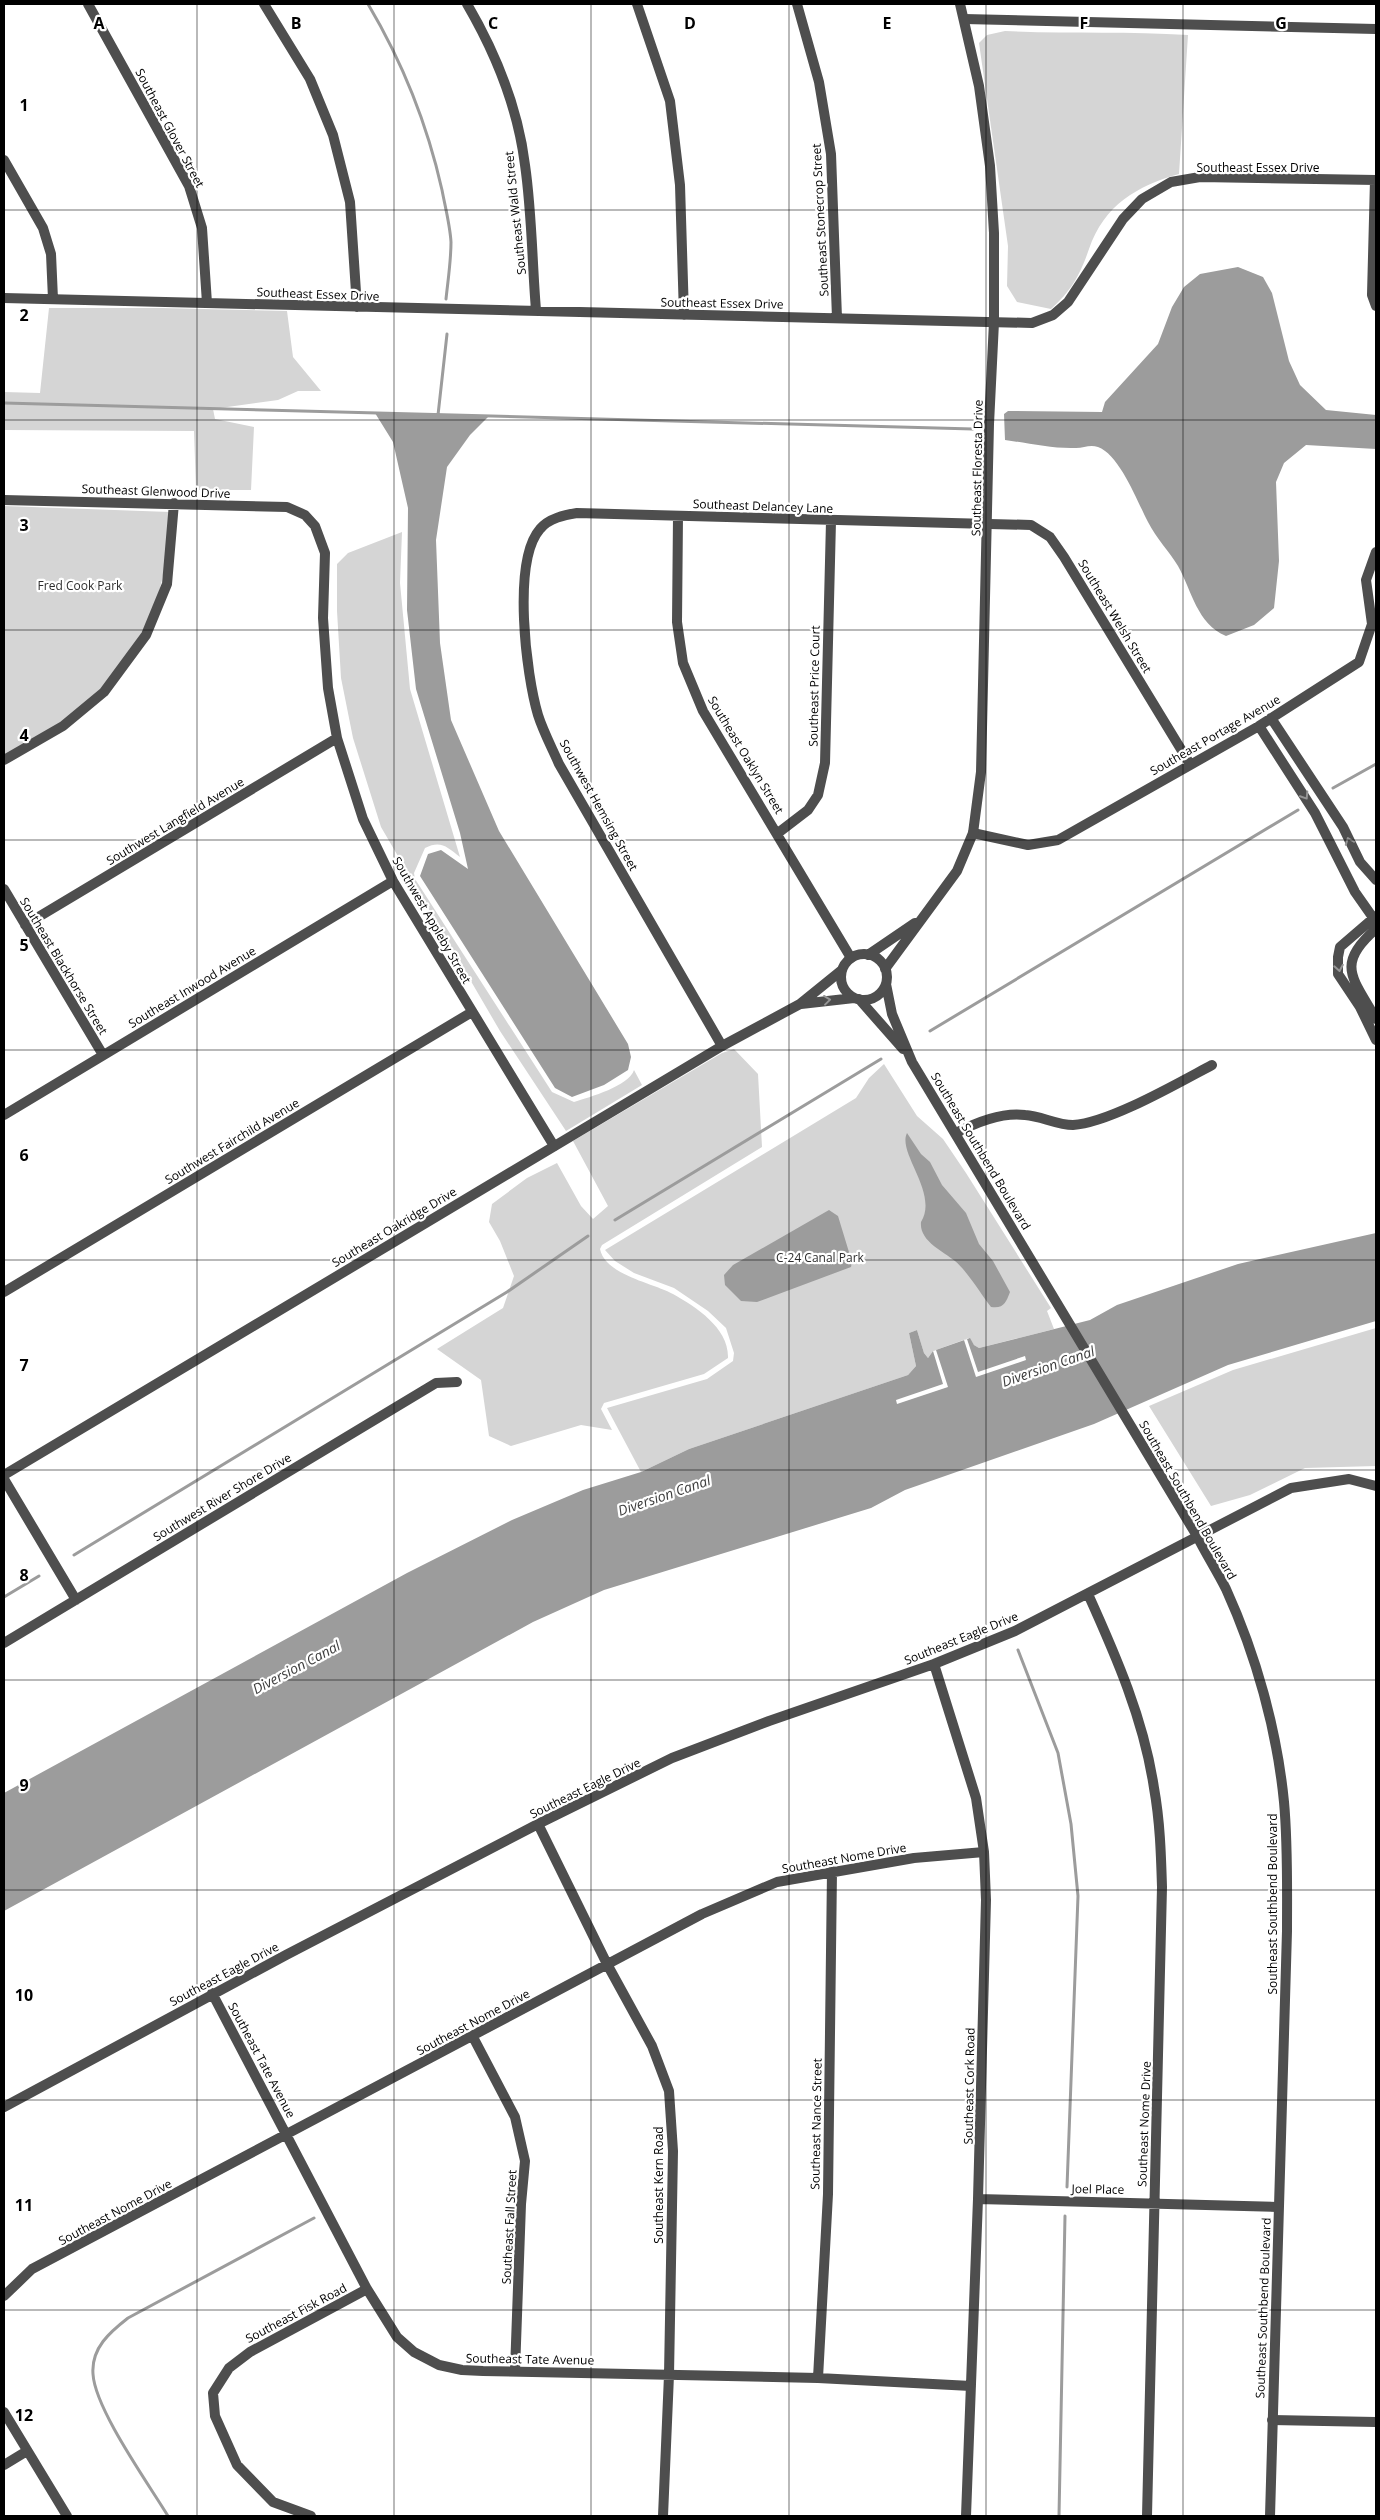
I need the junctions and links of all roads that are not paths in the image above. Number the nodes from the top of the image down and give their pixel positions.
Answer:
1 (88, 4) edge
2 (264, 4) edge
3 (467, 4) edge
4 (637, 4) edge
5 (797, 4) edge
6 (960, 4) edge
7 (964, 19) junction
8 (1376, 29) edge
9 (4, 160) edge
10 (1375, 180) edge
11 (4, 298) edge
12 (53, 299) junction
13 (207, 303) junction
14 (1376, 306) edge
15 (357, 308) junction
16 (536, 310) junction
17 (684, 315) junction
18 (838, 318) junction
19 (994, 322) junction
20 (4, 500) edge
21 (174, 503) junction
22 (305, 515) joint
23 (678, 516) junction
24 (831, 521) junction
25 (988, 523) junction
26 (540, 528) joint
27 (1376, 552) edge
28 (1271, 718) junction
29 (1259, 726) junction
30 (337, 738) junction
31 (4, 760) edge
32 (1300, 763) junction
33 (1190, 764) junction
34 (1288, 771) junction
35 (778, 833) junction
36 (973, 833) junction
37 (1376, 880) edge
38 (393, 881) junction
39 (4, 889) edge
40 (920, 920) junction
41 (1376, 921) edge
42 (25, 925) junction
43 (868, 955) junction
44 (851, 958) junction
45 (885, 969) junction
46 (842, 970) junction
47 (886, 984) junction
48 (857, 999) junction
49 (800, 1004) junction
50 (472, 1012) junction
51 (1373, 1020) edge
52 (1376, 1040) edge
53 (722, 1046) junction
54 (103, 1055) junction
55 (910, 1057) junction
56 (1212, 1065) dead end
57 (4, 1114) edge
58 (956, 1133) junction
59 (554, 1146) junction
60 (4, 1292) edge
61 (457, 1382) dead end
62 (4, 1477) edge
63 (1376, 1486) edge
64 (1197, 1536) junction
65 (1088, 1594) junction
66 (76, 1600) junction
67 (4, 1643) edge
68 (934, 1664) junction
69 (538, 1824) junction
70 (984, 1852) junction
71 (832, 1871) junction
72 (607, 1964) junction
73 (212, 1994) junction
74 (473, 2037) junction
75 (4, 2107) edge
76 (288, 2134) junction
77 (978, 2200) junction
78 (1154, 2203) junction
79 (1278, 2208) junction
80 (367, 2289) junction
81 (4, 2296) edge
82 (515, 2371) junction
83 (669, 2375) junction
84 (818, 2378) junction
85 (971, 2386) junction
86 (4, 2412) edge
87 (1272, 2420) junction
88 (1376, 2422) edge
89 (27, 2450) junction
90 (4, 2465) edge
91 (67, 2516) edge
92 (311, 2516) edge
93 (663, 2516) edge
94 (966, 2516) edge
95 (1147, 2516) edge
96 (1270, 2516) edge

1 - 13 street, Southeast Glover Street
2 - 15 street
3 - 16 street, Southeast Wald Street
4 - 17 street
5 - 18 street, Southeast Stonecrop Street
6 - 7 street, Southeast Floresta Drive
7 - 8 street
7 - 19 street, Southeast Floresta Drive
9 - 12 street
10 - 14 street
10 - 19 street, Southeast Essex Drive
11 - 12 street, Southeast Essex Drive
12 - 13 street, Southeast Essex Drive
13 - 15 street, Southeast Essex Drive
15 - 16 street, Southeast Essex Drive
16 - 17 street, Southeast Essex Drive
17 - 18 street, Southeast Essex Drive
18 - 19 street, Southeast Essex Drive
19 - 25 street, Southeast Floresta Drive
20 - 21 street, Southeast Glenwood Drive
21 - 22 street, Southeast Glenwood Drive
21 - 31 street
22 - 30 street, Southwest Appleby Street
23 - 24 street, Southeast Delancey Lane
23 - 26 street, Southeast Delancey Lane
23 - 35 street, Southeast Oaklyn Street
24 - 25 street, Southeast Delancey Lane
24 - 35 street, Southeast Price Court
25 - 33 street, Southeast Welsh Street
25 - 36 street, Southeast Floresta Drive
26 - 53 street, Southwest Hemsing Street
27 - 28 street, Southeast Portage Avenue
28 - 29 street, Southeast Portage Avenue
28 - 32 street
29 - 33 street, Southeast Portage Avenue
29 - 34 street
30 - 38 street, Southwest Appleby Street
30 - 42 street, Southwest Langfield Avenue
32 - 34 street
37 -> 32 street
33 - 36 street, Southeast Portage Avenue
34 -> 41 street
35 - 44 street, Southeast Oaklyn Street
36 - 40 street, Southeast Floresta Drive
38 - 50 street, Southwest Appleby Street
38 - 54 street, Southeast Inwood Avenue
39 - 42 street, Southeast Blackhorse Street
40 - 43 street, Southeast Floresta Drive
40 - 45 street, Southeast Floresta Drive
41 - 51 street
41 -> 51 street
42 - 54 street, Southeast Blackhorse Street
43 - 44 street
43 - 45 street
44 - 46 street
45 - 47 street
46 - 48 street
46 - 49 street, Southeast Oakridge Drive
47 - 48 street
47 - 55 street, Southeast Southbend Boulevard
49 -> 48 street, Southeast Oakridge Drive
48 - 55 street, Southeast Southbend Boulevard
49 - 53 street, Southeast Oakridge Drive
50 - 59 street, Southwest Appleby Street
50 - 60 street, Southwest Fairchild Avenue
51 - 52 street
53 - 59 street, Southeast Oakridge Drive
54 - 57 street, Southeast Inwood Avenue
55 - 58 street, Southeast Southbend Boulevard
56 - 58 street
58 - 64 street, Southeast Southbend Boulevard
59 - 62 street, Southeast Oakridge Drive
61 - 66 street, Southwest River Shore Drive
62 - 66 street
63 - 64 street, Southeast Eagle Drive
64 - 65 street, Southeast Eagle Drive
64 - 79 street, Southeast Southbend Boulevard
65 - 68 street, Southeast Eagle Drive
65 - 78 street, Southeast Nome Drive
66 - 67 street, Southwest River Shore Drive
68 - 69 street, Southeast Eagle Drive
68 - 70 street, Southeast Cork Road
69 - 72 street, Southeast Kern Road
69 - 73 street, Southeast Eagle Drive
70 - 71 street, Southeast Nome Drive
70 - 77 street, Southeast Cork Road
71 - 72 street, Southeast Nome Drive
71 - 84 street, Southeast Nance Street
72 - 74 street, Southeast Nome Drive
72 - 83 street, Southeast Kern Road
73 - 75 street, Southeast Eagle Drive
73 - 76 street, Southeast Tate Avenue
74 - 76 street, Southeast Nome Drive
74 - 82 street, Southeast Fall Street
76 - 80 street, Southeast Tate Avenue
76 - 81 street, Southeast Nome Drive
77 - 78 street, Joel Place
77 - 85 street, Southeast Cork Road
78 - 79 street, Joel Place
78 - 95 street, Southeast Nome Drive
79 - 87 street, Southeast Southbend Boulevard
80 - 82 street, Southeast Tate Avenue
80 - 92 street, Southeast Fisk Road
82 - 83 street, Southeast Tate Avenue
83 - 84 street, Southeast Tate Avenue
83 - 93 street, Southeast Kern Road
84 - 85 street, Southeast Tate Avenue
85 - 94 street, Southeast Cork Road
86 - 89 street
87 - 88 street
87 - 96 street, Southeast Southbend Boulevard
89 - 90 street
89 - 91 street

